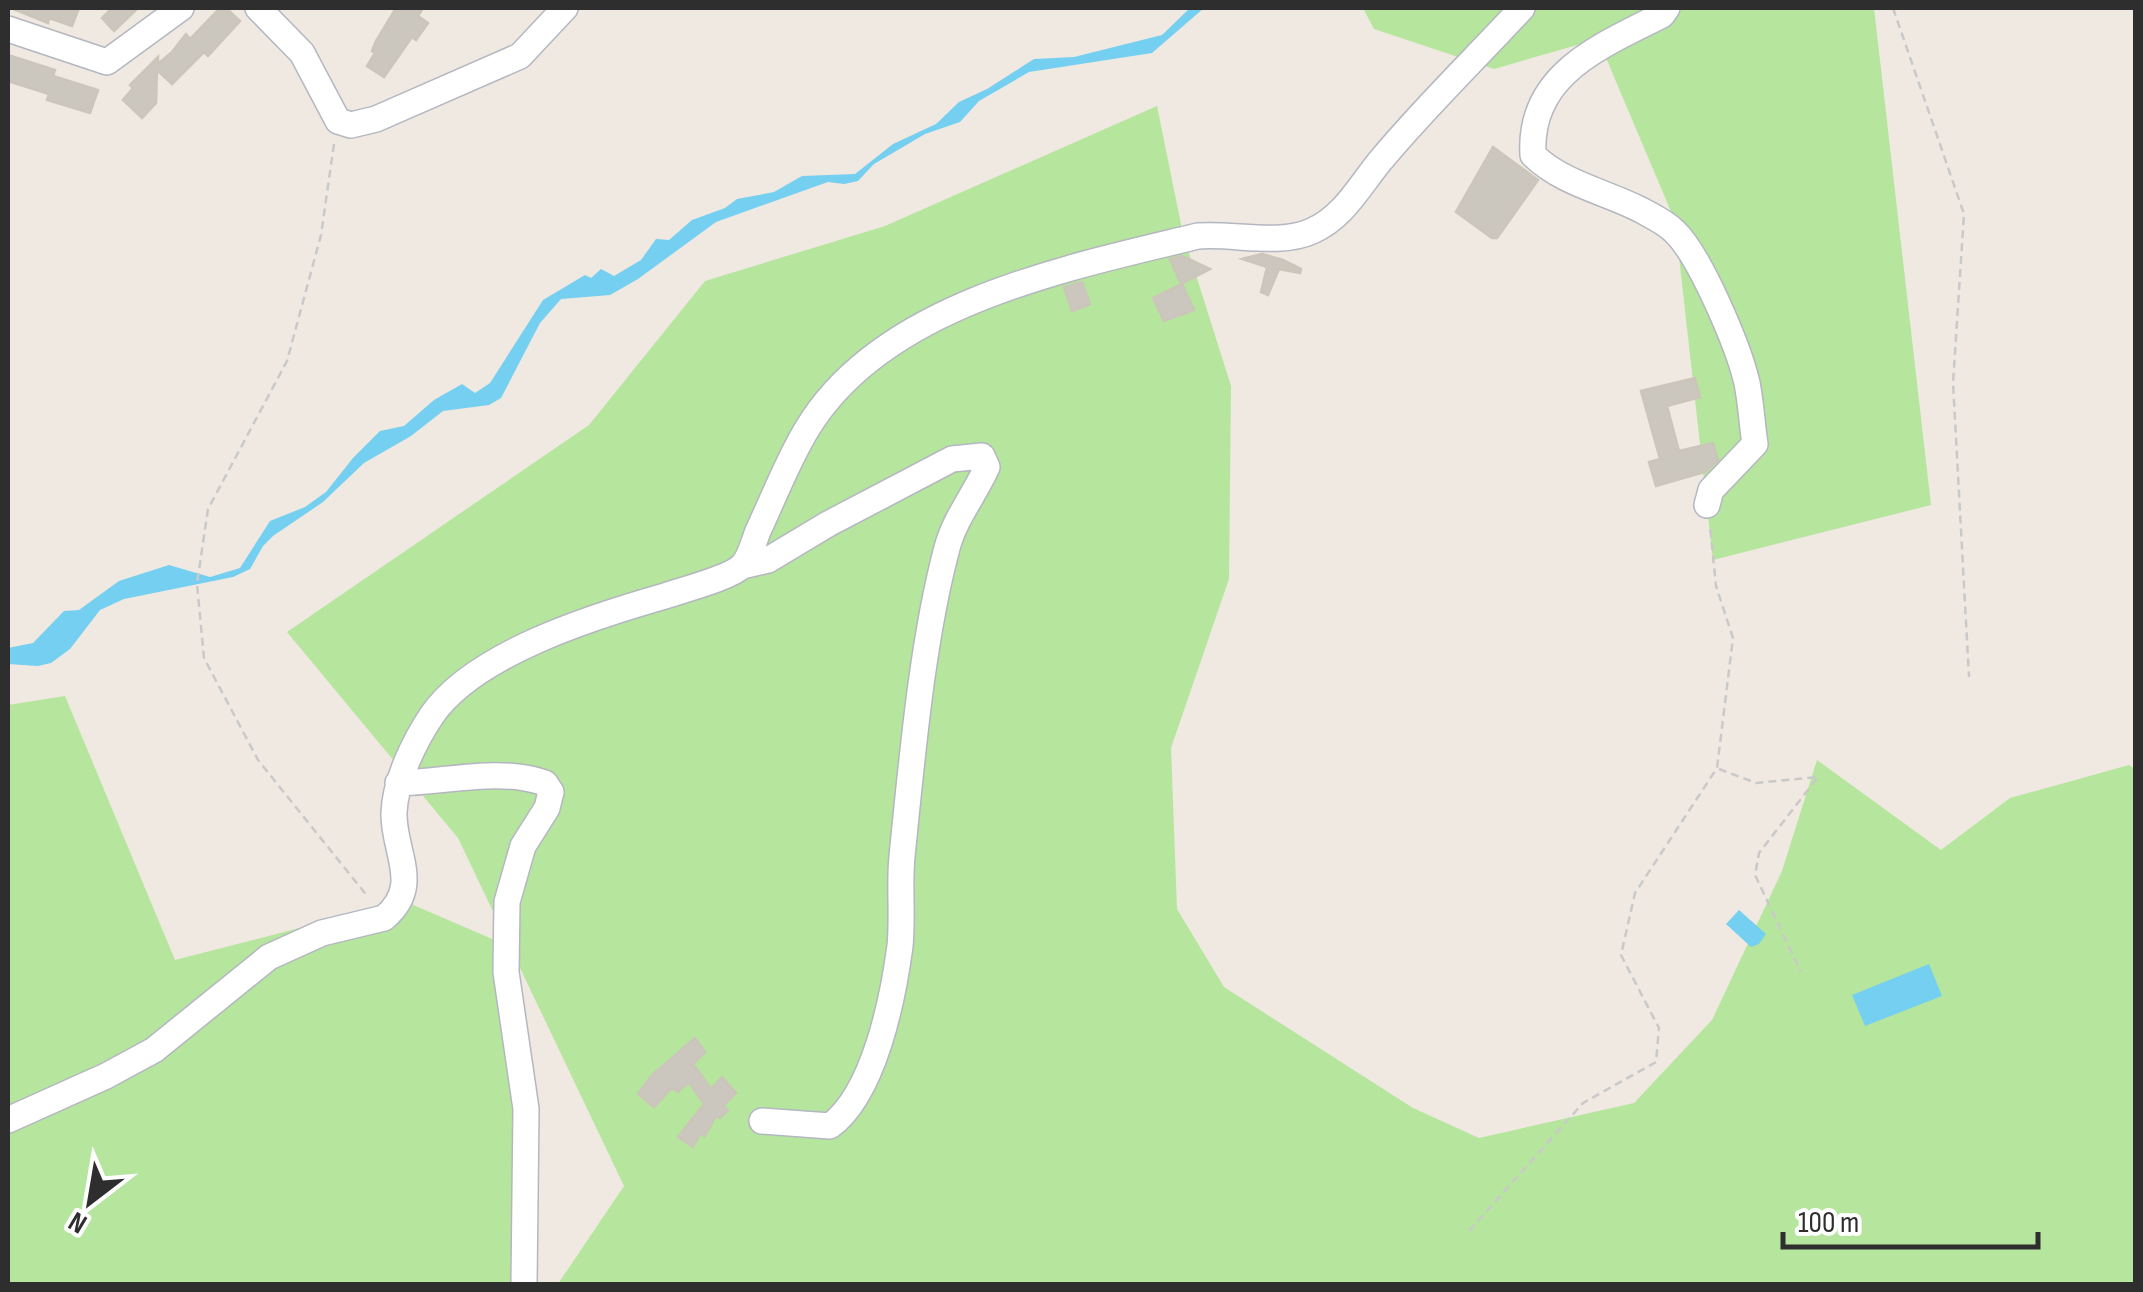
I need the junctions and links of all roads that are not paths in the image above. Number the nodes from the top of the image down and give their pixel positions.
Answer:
1 (181, 8) edge
2 (258, 8) edge
3 (565, 8) edge
4 (1522, 8) edge
5 (1668, 8) edge
6 (8, 29) edge
7 (1707, 505) road end
8 (742, 566) junction
9 (398, 783) junction
10 (8, 1120) edge
11 (762, 1121) dead end
12 (524, 1284) edge

1 - 6 street
2 - 3 street
4 - 8 street
5 - 7 street
8 - 9 street
8 - 11 street
9 - 10 street
9 - 12 street

